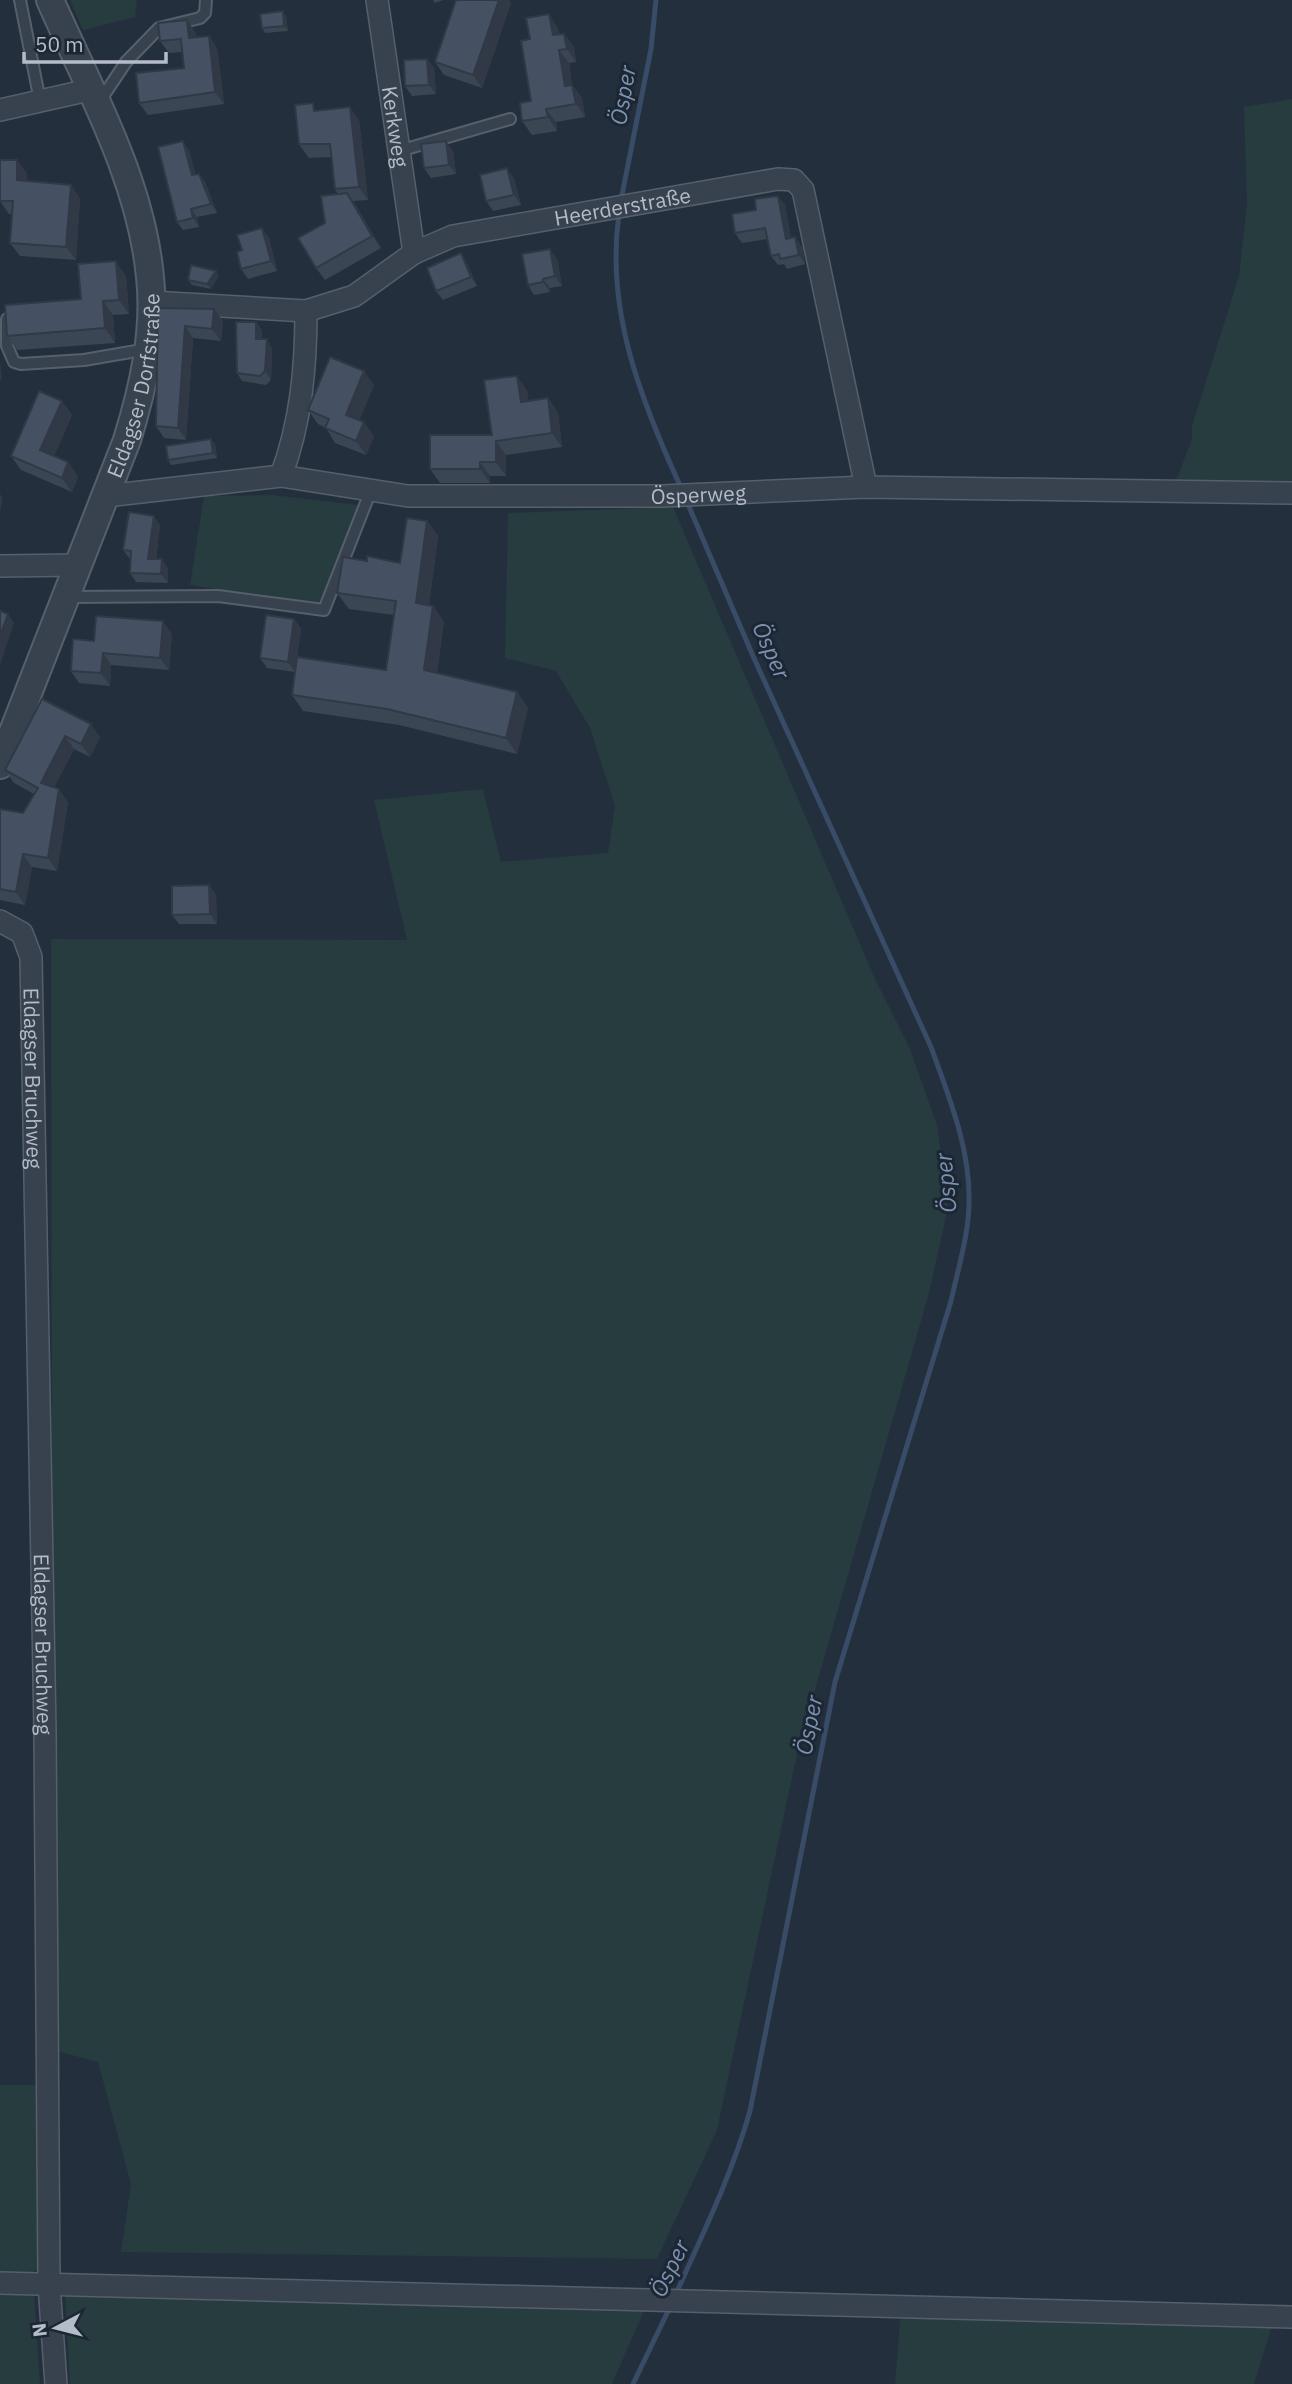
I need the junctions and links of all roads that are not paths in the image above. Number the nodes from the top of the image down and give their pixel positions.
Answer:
1 (20, 0) edge
2 (50, 0) edge
3 (206, 0) edge
4 (377, 0) edge
5 (93, 98) junction
6 (40, 101) junction
7 (0, 110) edge
8 (510, 119) dead end
9 (399, 151) junction
10 (414, 253) junction
11 (151, 302) junction
12 (306, 311) junction
13 (7, 319) edge
14 (148, 349) junction
15 (281, 476) junction
16 (866, 487) junction
17 (371, 491) junction
18 (1292, 493) edge
19 (106, 496) junction
20 (77, 565) junction
21 (0, 566) edge
22 (64, 597) junction
23 (0, 765) edge
24 (0, 920) edge
25 (0, 2283) edge
26 (49, 2285) junction
27 (1292, 2317) edge
28 (56, 2384) edge

1 - 6 lane
2 - 5 street, Eldagser Dorfstraße
3 - 5 lane
4 - 9 street, Kerkweg
5 - 6 street
5 - 11 street, Eldagser Dorfstraße
6 - 7 street
8 - 9 lane
9 - 10 street, Kerkweg
10 - 12 street, Heerderstraße
10 - 16 street, Heerderstraße
11 - 12 street, Heerderstraße
11 - 14 street, Eldagser Dorfstraße
12 - 15 street
13 - 14 lane
14 - 19 street, Eldagser Dorfstraße
15 - 17 street, Ösperweg
15 - 19 street, Ösperweg
16 - 17 street, Ösperweg
16 - 18 street, Ösperweg
17 - 22 lane
19 - 20 street, Eldagser Dorfstraße
20 - 21 street
20 - 22 street, Eldagser Dorfstraße
22 - 23 street, Eldagser Dorfstraße
24 - 26 street, Eldagser Bruchweg
25 - 26 street
26 - 27 street
26 - 28 street, Eldagser Bruchweg

